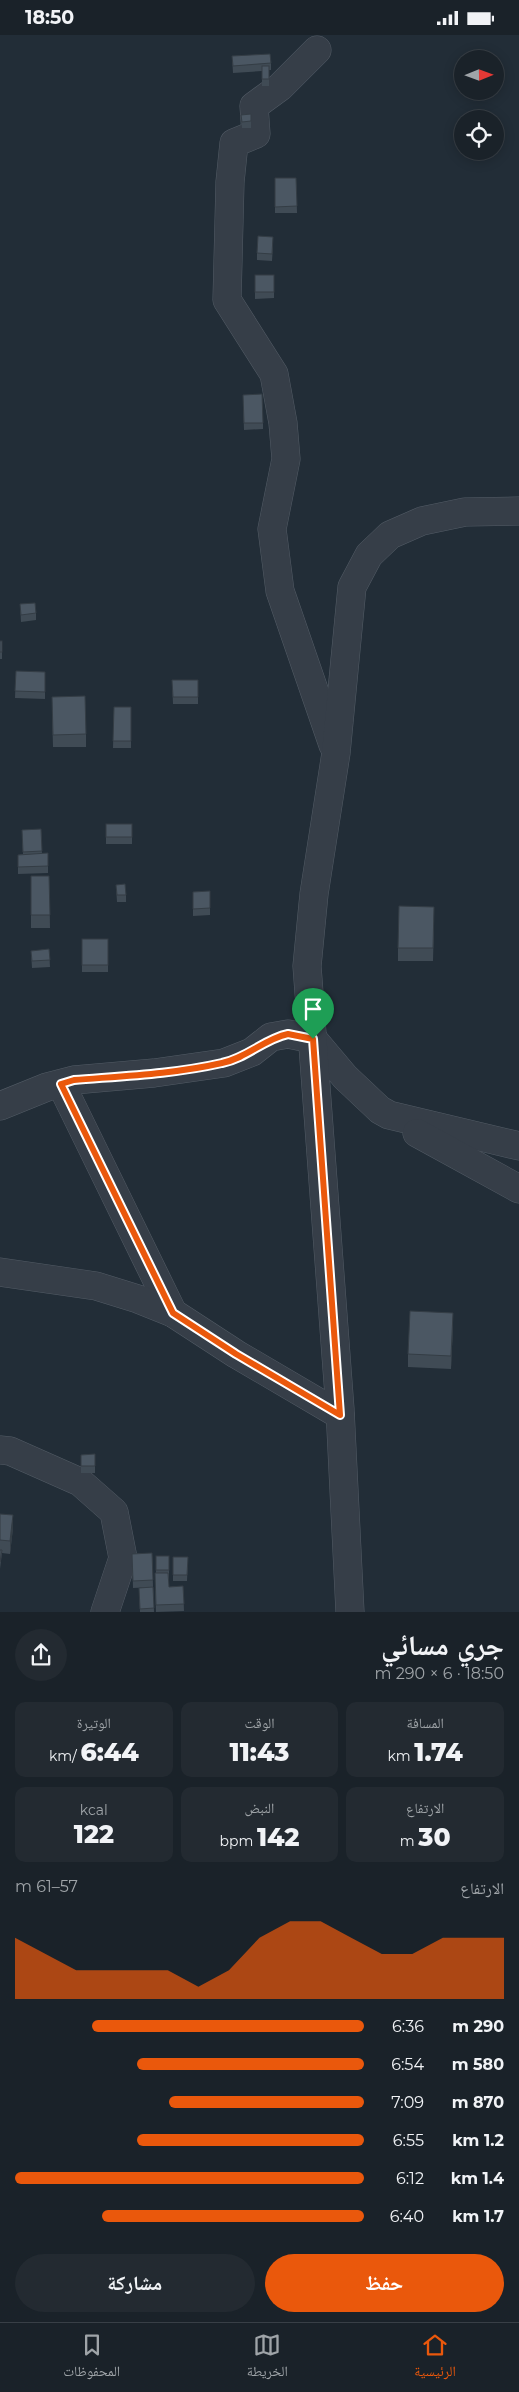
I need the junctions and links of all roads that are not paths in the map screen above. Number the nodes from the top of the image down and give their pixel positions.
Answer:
1 (318, 50) dead end
2 (519, 511) edge
3 (336, 753) junction
4 (313, 1039) junction
5 (61, 1084) junction
6 (0, 1106) edge
7 (399, 1118) junction
8 (519, 1146) edge
9 (519, 1189) edge
10 (0, 1272) edge
11 (173, 1313) junction
12 (340, 1415) junction
13 (0, 1450) edge
14 (105, 1612) edge
15 (350, 1612) edge

1 - 3 street
2 - 3 street
3 - 4 street
4 - 5 street
4 - 7 street
4 - 12 street
5 - 6 street
5 - 11 street
7 - 8 street
7 - 9 street
10 - 11 street
11 - 12 street
12 - 15 street
13 - 14 street

